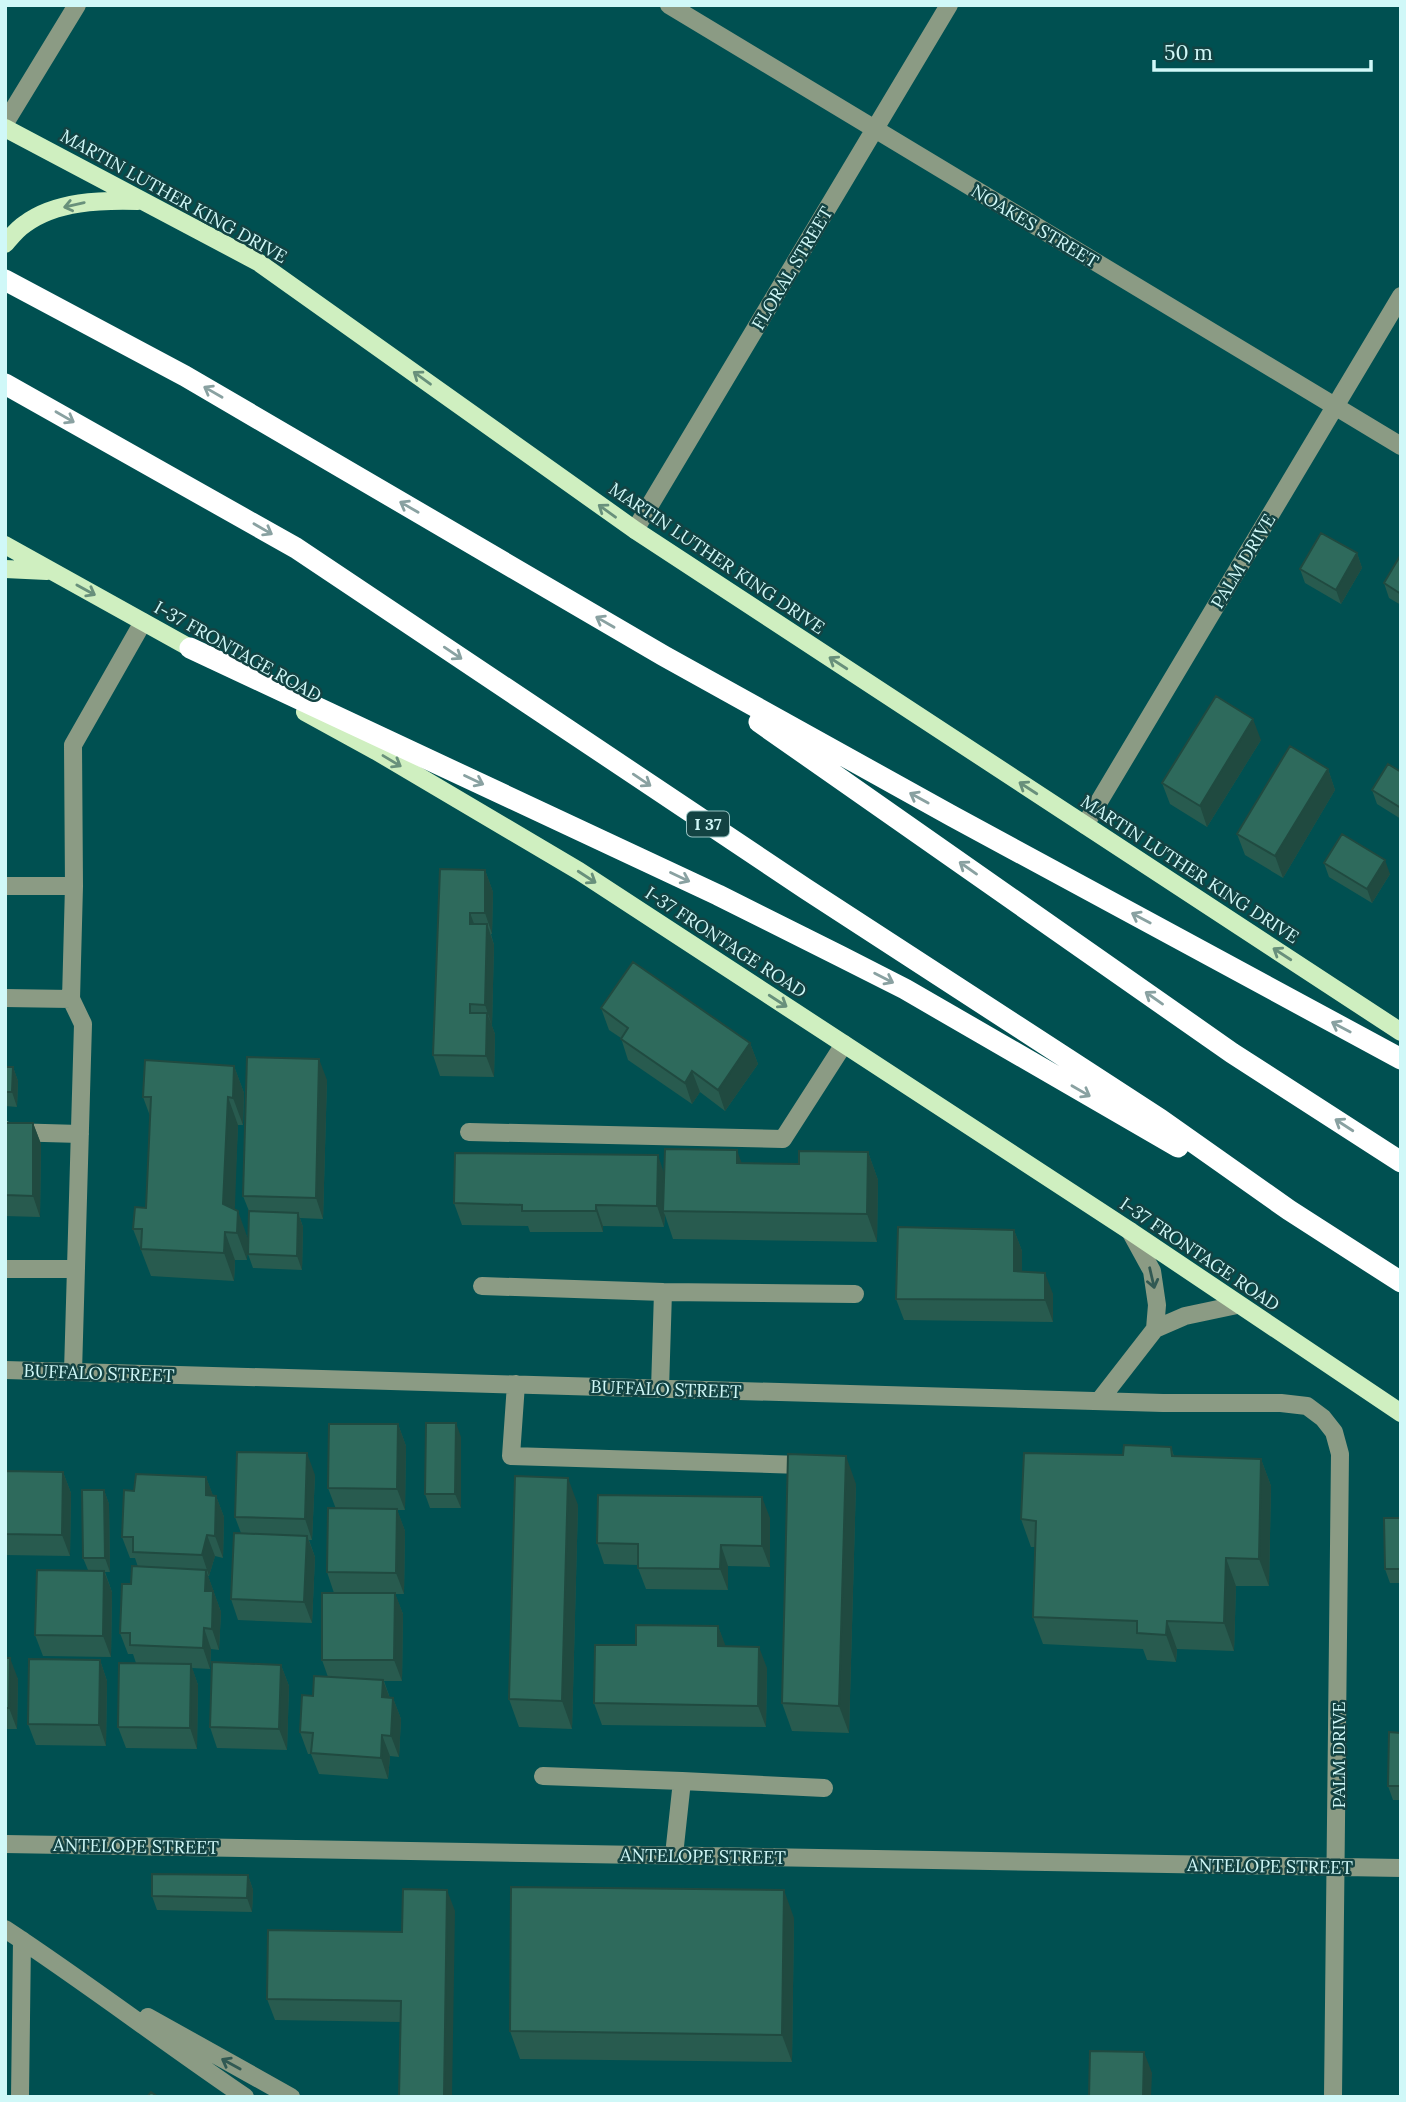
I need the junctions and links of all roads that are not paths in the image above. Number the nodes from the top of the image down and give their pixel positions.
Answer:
1 (77, 5) edge
2 (669, 5) edge
3 (949, 5) edge
4 (5, 126) edge
5 (875, 129) junction
6 (142, 201) junction
7 (5, 244) edge
8 (5, 279) edge
9 (1401, 296) edge
10 (5, 384) edge
11 (1335, 407) junction
12 (1401, 446) edge
13 (635, 530) junction
14 (5, 545) edge
15 (5, 569) edge
16 (53, 571) junction
17 (143, 622) junction
18 (190, 648) junction
19 (664, 656) junction
20 (1085, 825) junction
21 (5, 886) edge
22 (74, 886) junction
23 (5, 998) edge
24 (71, 999) junction
25 (1401, 1032) edge
26 (844, 1045) junction
27 (1401, 1059) edge
28 (5, 1130) edge
29 (469, 1132) dead end
30 (80, 1134) junction
31 (1401, 1162) edge
32 (1289, 1210) junction
33 (1130, 1231) junction
34 (5, 1269) edge
35 (76, 1269) junction
36 (1401, 1282) edge
37 (482, 1286) dead end
38 (663, 1292) junction
39 (855, 1294) dead end
40 (1237, 1305) junction
41 (1154, 1329) junction
42 (5, 1370) edge
43 (74, 1372) junction
44 (516, 1384) junction
45 (660, 1389) junction
46 (1099, 1401) junction
47 (1401, 1413) edge
48 (1323, 1418) joint
49 (801, 1465) edge
50 (542, 1776) dead end
51 (682, 1781) junction
52 (824, 1788) dead end
53 (5, 1844) edge
54 (674, 1855) junction
55 (1337, 1867) junction
56 (1401, 1868) edge
57 (5, 1929) edge
58 (22, 1940) junction
59 (84, 1982) junction
60 (20, 2097) edge
61 (245, 2097) edge
62 (291, 2097) edge
63 (1334, 2097) edge

1 - 4 street
2 - 5 street, NOAKES STREET
3 - 5 street, FLORAL STREET
4 - 6 main road, MARTIN LUTHER KING DRIVE
5 - 11 street, NOAKES STREET
5 - 13 street, FLORAL STREET
6 -> 7 main road
13 -> 6 main road, MARTIN LUTHER KING DRIVE
19 -> 8 highway
9 - 11 street, PALM DRIVE
10 -> 32 highway, I 37
11 - 12 street, NOAKES STREET
11 - 20 street, PALM DRIVE
20 -> 13 main road, MARTIN LUTHER KING DRIVE
14 - 16 main road, I-37 FRONTAGE ROAD
15 - 16 main road
16 -> 17 main road, I-37 FRONTAGE ROAD
17 - 18 main road, I-37 FRONTAGE ROAD
17 - 22 street
18 -> 26 main road, I-37 FRONTAGE ROAD
18 -> 32 highway
27 -> 19 highway
31 -> 19 highway
25 -> 20 main road, MARTIN LUTHER KING DRIVE
21 - 22 street
22 - 24 street
23 - 24 street
24 - 30 street
26 - 29 street
26 - 33 main road, I-37 FRONTAGE ROAD
28 - 30 street
30 - 35 street
32 - 36 highway, I 37
33 - 40 main road, I-37 FRONTAGE ROAD
33 -> 41 street
34 - 35 street
35 - 43 street
37 - 38 street
38 - 39 street
38 - 45 street
40 - 41 street
40 - 47 main road, I-37 FRONTAGE ROAD
41 - 46 street
42 - 43 street, BUFFALO STREET
43 - 44 street, BUFFALO STREET
44 - 45 street, BUFFALO STREET
44 - 49 street
45 - 46 street, BUFFALO STREET
46 - 48 street, BUFFALO STREET
48 - 55 street, PALM DRIVE
50 - 51 street
51 - 52 street
51 - 54 street
53 - 54 street, ANTELOPE STREET
54 - 55 street, ANTELOPE STREET
55 - 56 street, ANTELOPE STREET
55 - 63 street, PALM DRIVE
57 - 58 street
58 - 59 street
58 - 60 street
59 - 61 street
62 -> 59 street

